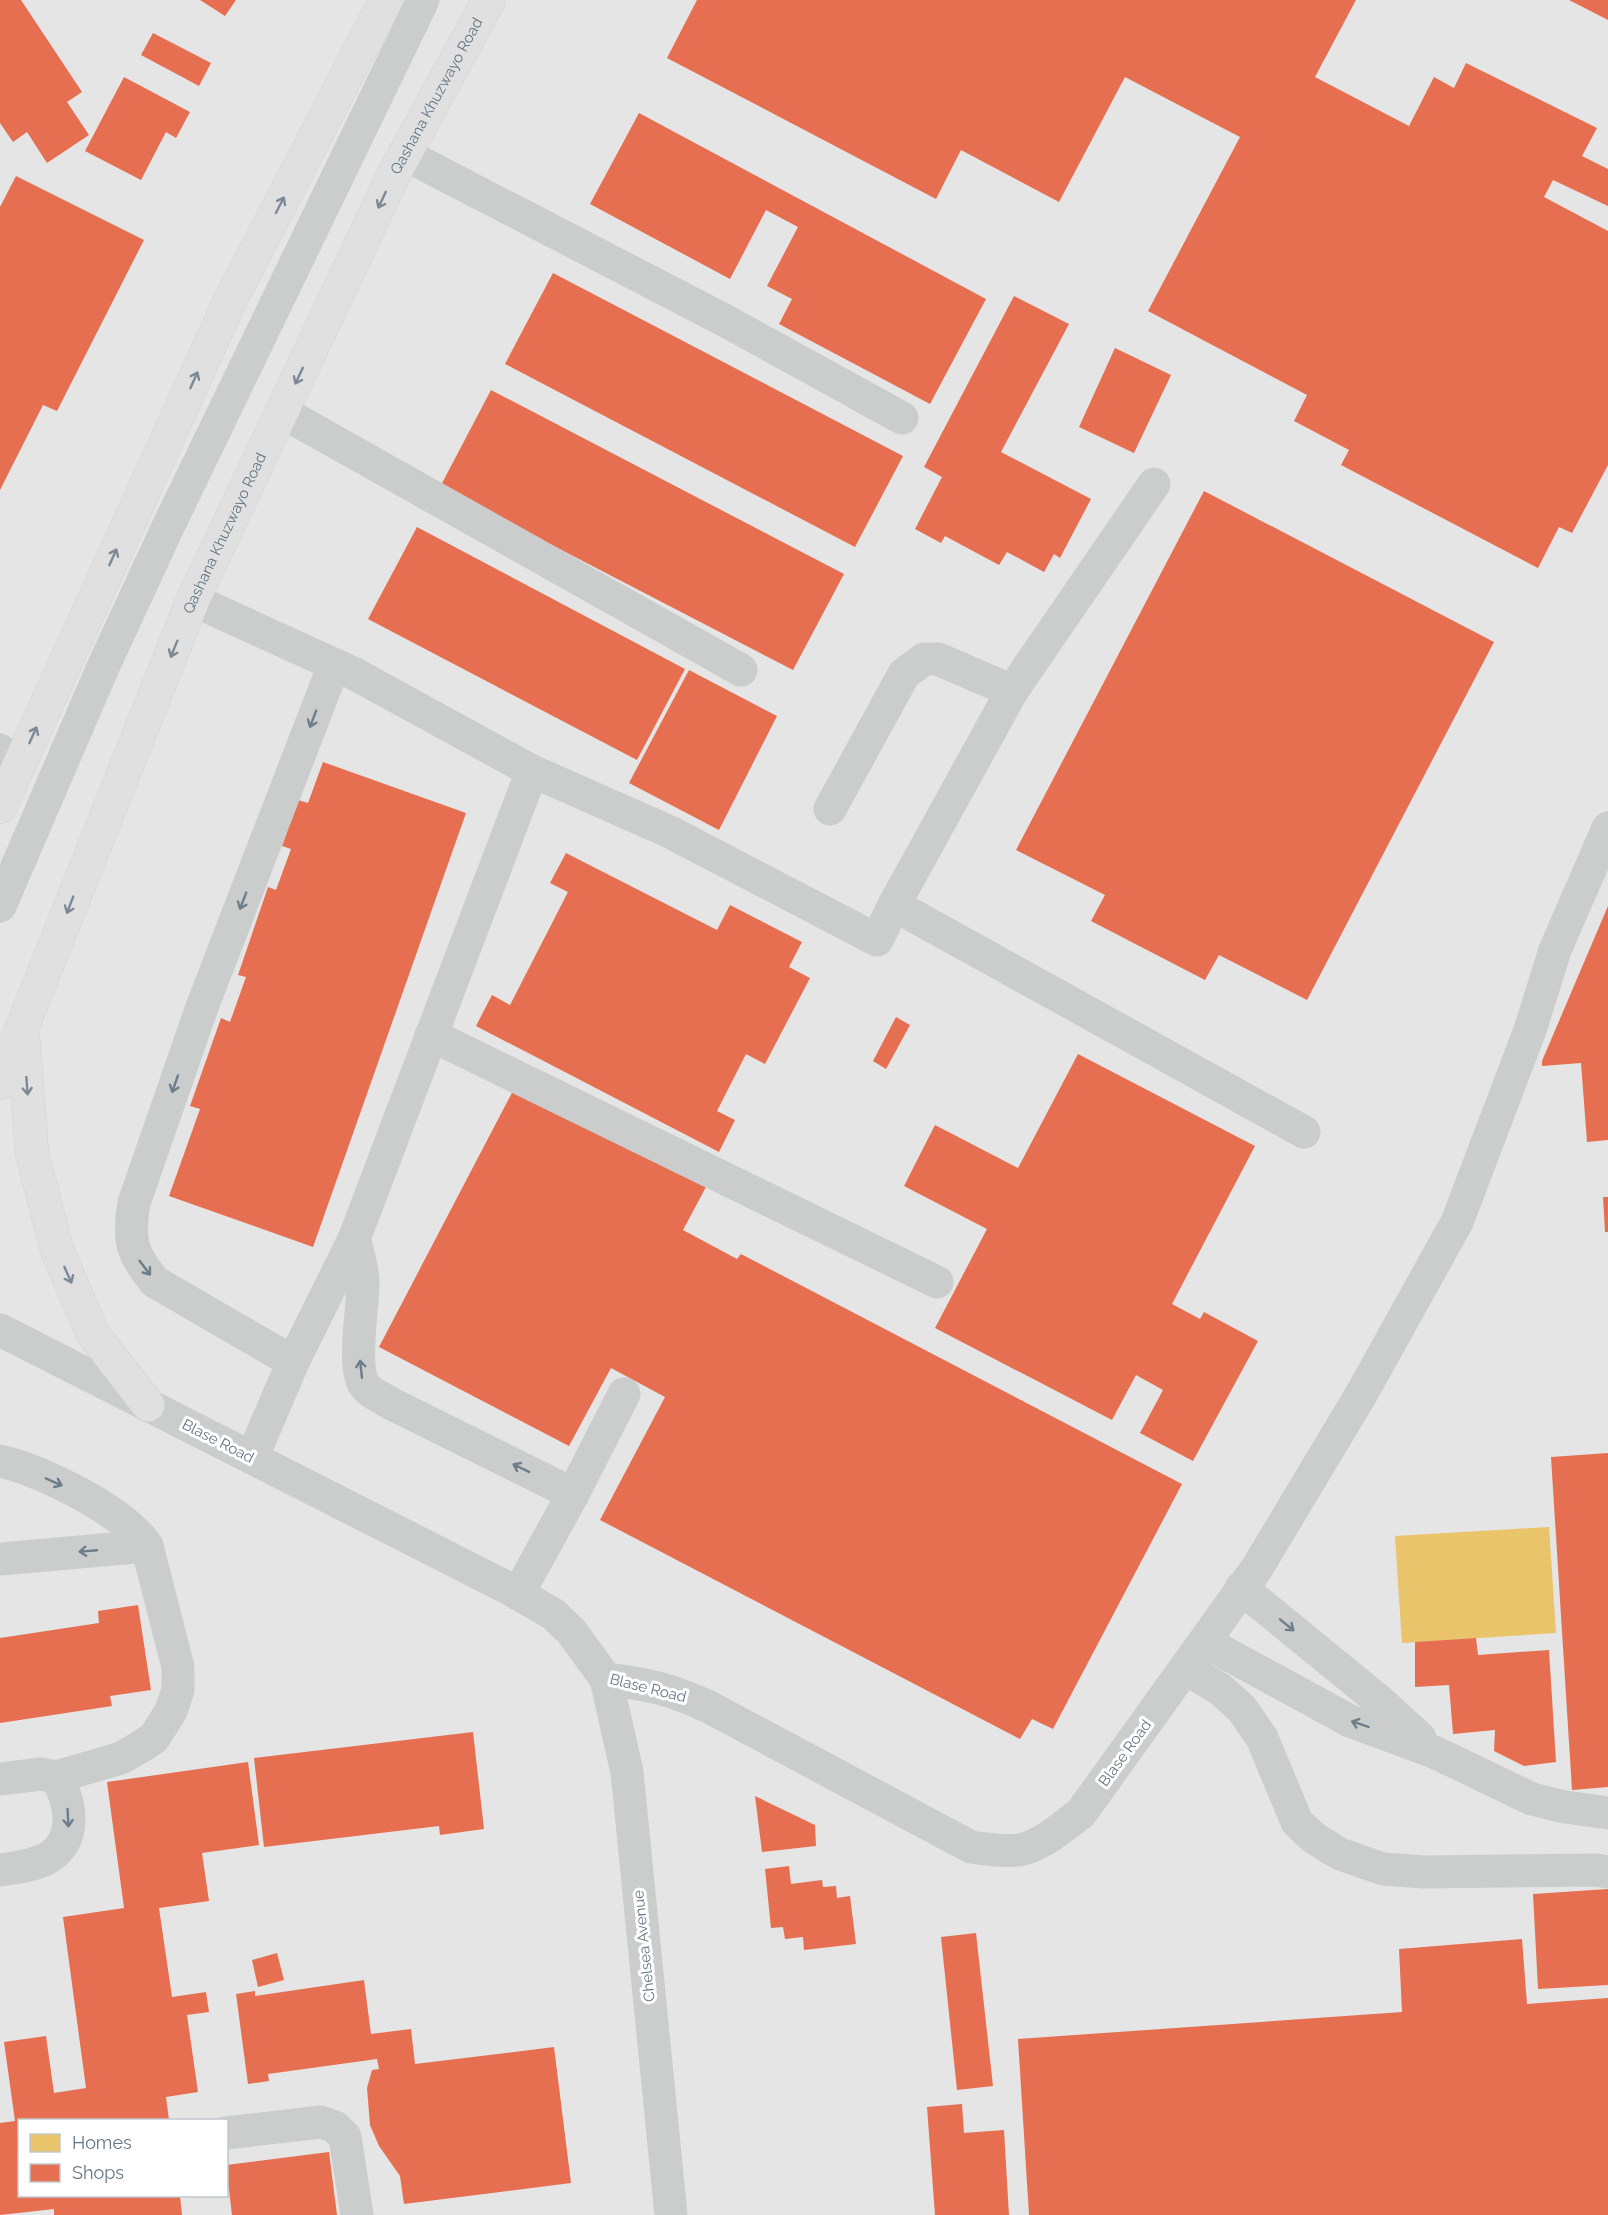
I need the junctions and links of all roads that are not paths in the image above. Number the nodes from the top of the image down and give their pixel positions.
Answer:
1 (386, 0) edge
2 (423, 0) edge
3 (489, 0) edge
4 (404, 154) junction
5 (282, 412) junction
6 (902, 418) dead end
7 (1154, 483) dead end
8 (194, 600) junction
9 (334, 665) junction
10 (741, 670) dead end
11 (1012, 691) junction
12 (9, 760) edge
13 (532, 771) junction
14 (0, 807) edge
15 (830, 809) dead end
16 (1608, 828) edge
17 (894, 905) junction
18 (0, 906) edge
19 (22, 1027) junction
20 (431, 1035) junction
21 (0, 1083) edge
22 (1304, 1132) dead end
23 (354, 1239) junction
24 (937, 1282) dead end
25 (0, 1330) edge
26 (293, 1362) junction
27 (624, 1394) dead end
28 (148, 1405) junction
29 (252, 1458) junction
30 (0, 1461) edge
31 (573, 1494) junction
32 (147, 1546) junction
33 (0, 1559) edge
34 (1249, 1578) junction
35 (518, 1594) junction
36 (1206, 1642) junction
37 (1186, 1669) junction
38 (606, 1679) junction
39 (1434, 1752) junction
40 (56, 1777) junction
41 (0, 1779) edge
42 (1608, 1813) edge
43 (0, 1870) edge
44 (1608, 1872) edge
45 (228, 2133) edge
46 (357, 2215) edge
47 (671, 2215) edge

12 -> 1 main road
2 - 18 lane
3 - 4 main road, Qashana Khuzwayo Road
4 -> 5 main road, Qashana Khuzwayo Road
4 - 6 lane
5 - 8 main road, Qashana Khuzwayo Road
5 - 10 lane
7 - 11 lane
8 - 9 lane
8 -> 19 main road, Qashana Khuzwayo Road
9 - 13 lane
9 -> 26 lane
11 - 15 lane
11 - 17 lane
12 - 14 main road
13 - 17 lane
13 - 20 lane
16 - 34 lane, Blase Road
17 - 22 lane
19 - 21 main road, Qashana Khuzwayo Road
19 -> 28 main road
20 - 23 lane
20 - 24 lane
23 - 26 lane
31 -> 23 lane
25 - 28 lane, Blase Road
26 - 29 lane
27 - 31 lane
28 - 29 lane, Blase Road
29 - 35 lane, Blase Road
30 -> 32 lane
31 - 35 lane
32 -> 33 lane
32 - 40 lane
34 - 36 lane, Blase Road
34 -> 39 lane
35 - 38 lane, Blase Road
36 - 37 lane, Blase Road
39 -> 36 lane
37 - 38 lane, Blase Road
37 - 44 lane
38 - 47 lane, Chelsea Avenue
39 - 42 lane
40 - 41 lane
40 -> 43 lane
45 - 46 lane

